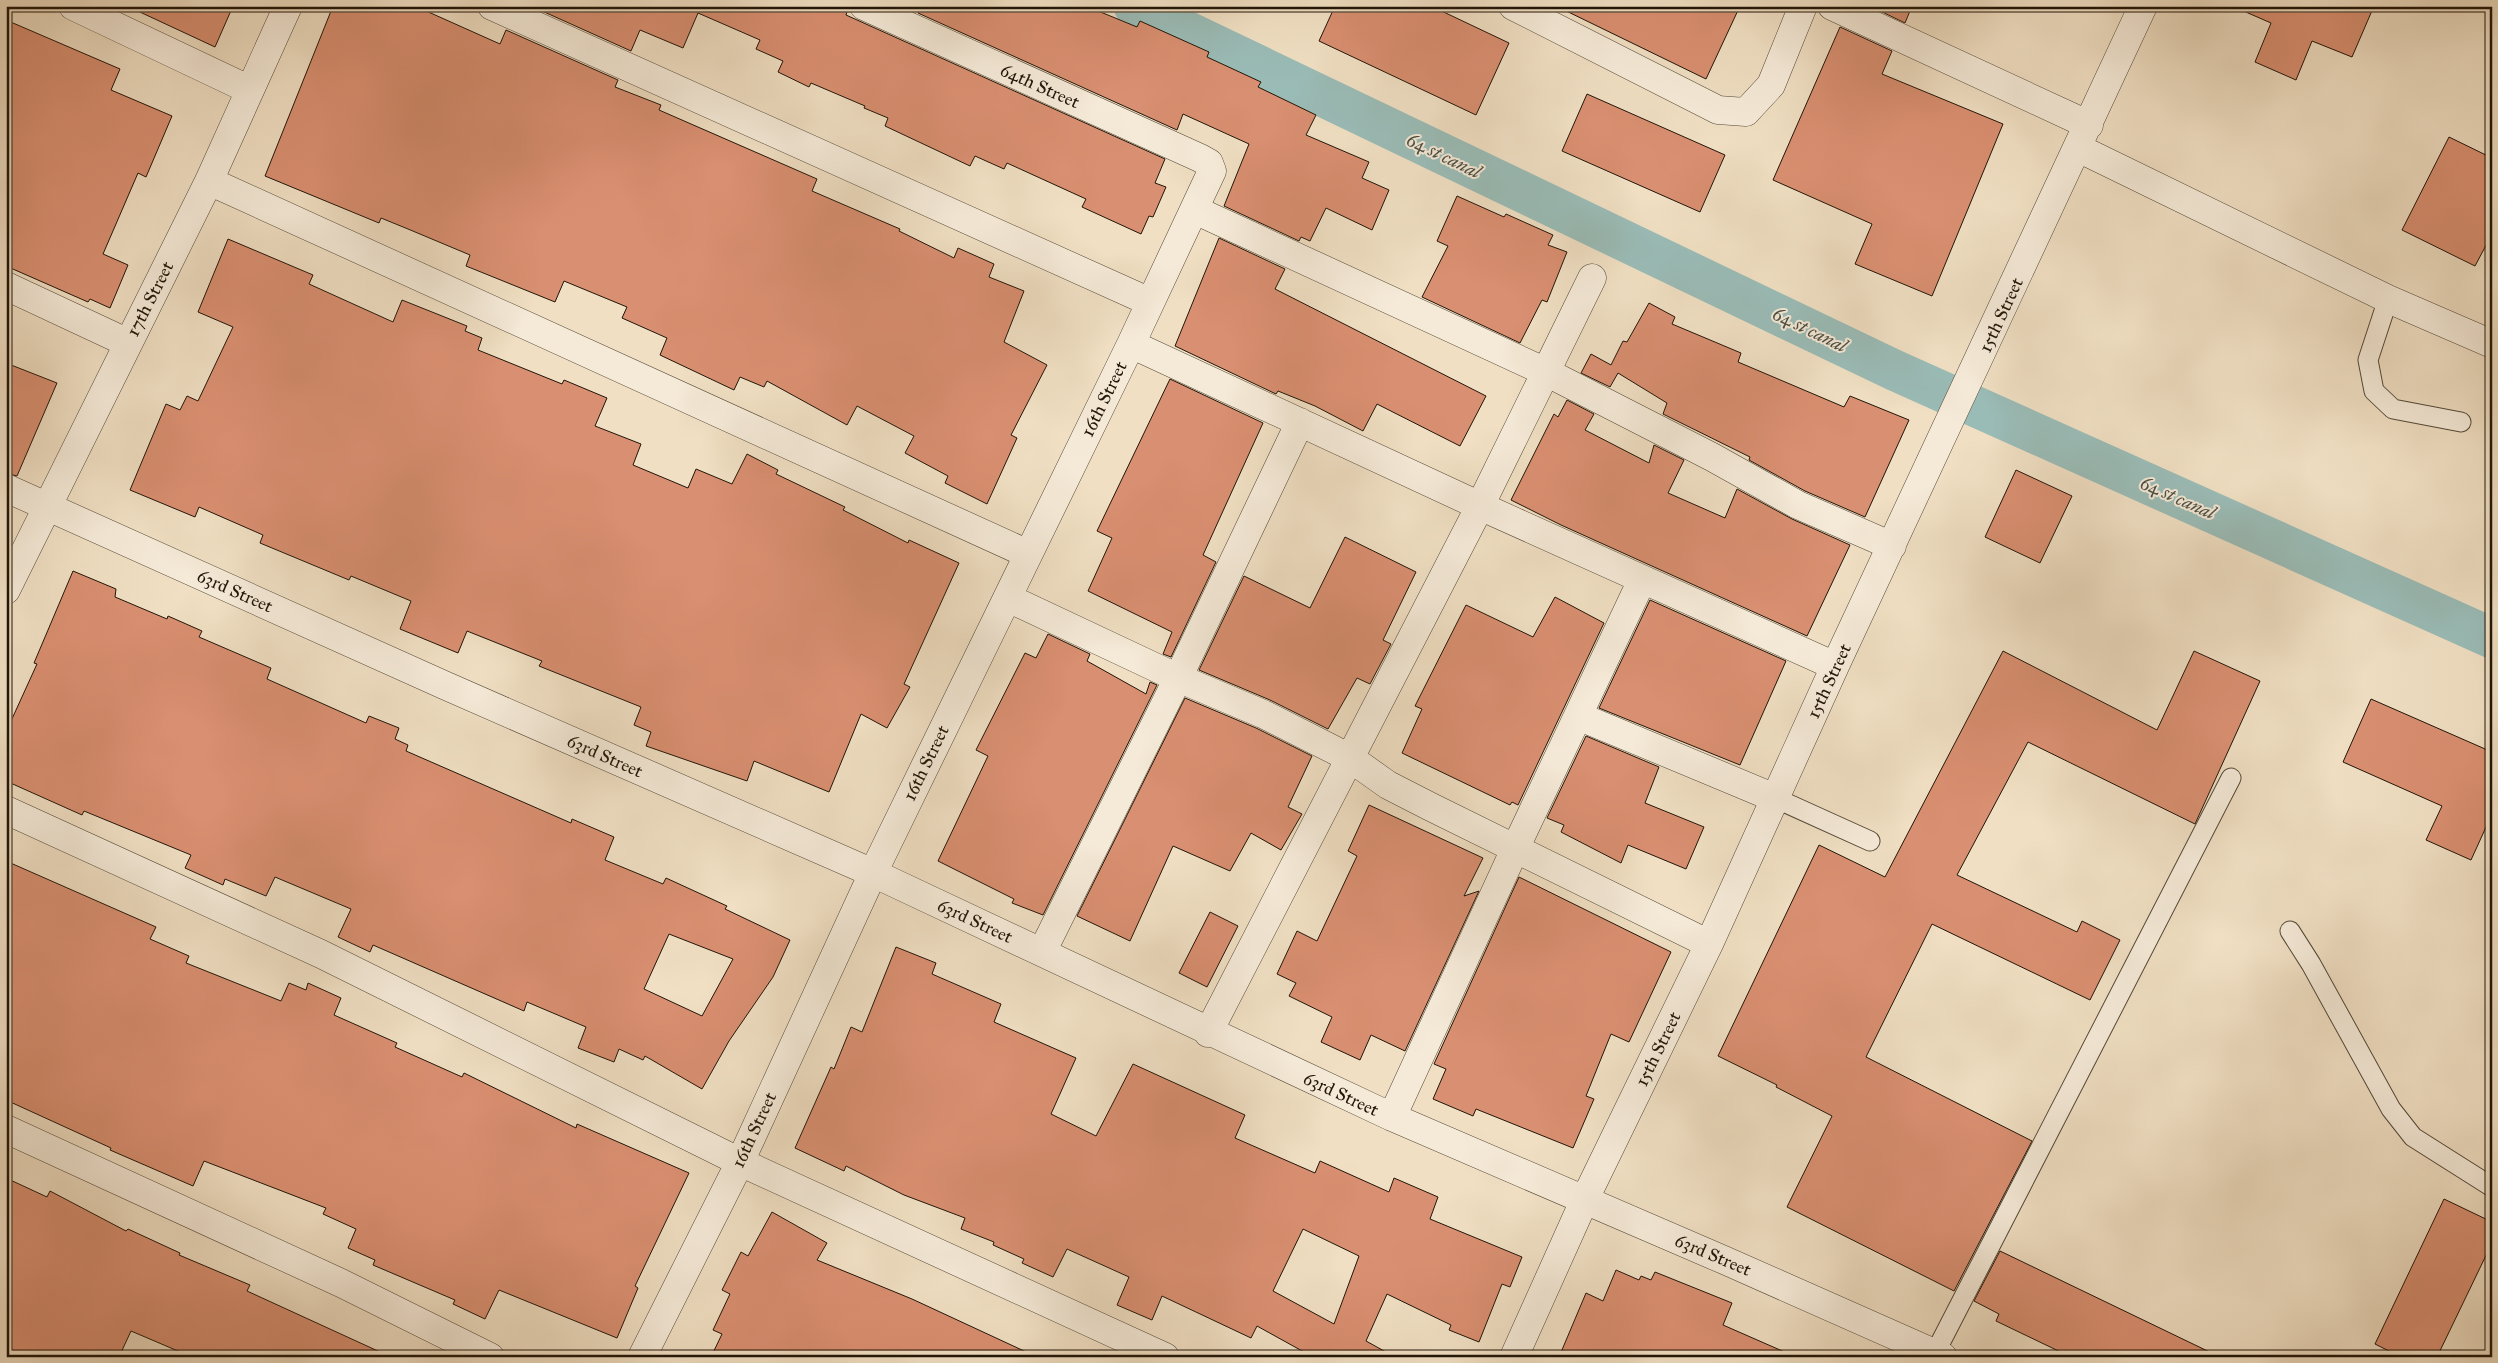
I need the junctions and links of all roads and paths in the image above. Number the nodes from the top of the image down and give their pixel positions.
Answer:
1 (73, 6) edge
2 (288, 6) edge
3 (492, 6) edge
4 (864, 6) edge
5 (1513, 6) edge
6 (1802, 6) edge
7 (1832, 6) edge
8 (2144, 6) edge
9 (250, 90) junction
10 (2083, 137) junction
11 (1212, 170) joint
12 (209, 181) junction
13 (1195, 210) junction
14 (1592, 278) dead end
15 (6, 286) edge
16 (2388, 299) junction
17 (1150, 302) junction
18 (128, 343) junction
19 (1132, 344) junction
20 (2492, 344) edge
21 (1546, 372) junction
22 (1300, 422) junction
23 (2461, 422) dead end
24 (6, 488) edge
25 (1480, 506) junction
26 (47, 507) junction
27 (1892, 546) junction
28 (1028, 554) junction
29 (1642, 580) junction
30 (6, 590) edge
31 (1008, 598) junction
32 (1835, 666) junction
33 (1178, 678) junction
34 (1578, 716) junction
35 (1350, 758) junction
36 (2231, 778) dead end
37 (1775, 798) junction
38 (6, 810) edge
39 (1870, 842) dead end
40 (1515, 849) junction
41 (873, 872) junction
42 (2290, 931) dead end
43 (1709, 944) junction
44 (1042, 952) junction
45 (1208, 1033) junction
46 (1392, 1117) junction
47 (6, 1129) edge
48 (740, 1162) junction
49 (2492, 1187) edge
50 (1584, 1201) junction
51 (1939, 1355) edge
52 (490, 1357) edge
53 (642, 1357) edge
54 (1165, 1357) edge
55 (1514, 1357) edge

1 - 9 street
2 - 9 street, 17th Street
3 - 17 street
4 - 11 street, 64th Street
5 - 6 street
7 - 10 street
8 - 10 street, 15th Street
9 - 12 street, 17th Street
10 - 16 street
10 - 27 street, 15th Street
11 - 13 street, 16th Street
12 - 18 street, 17th Street
12 - 28 street
13 - 17 street, 16th Street
13 - 21 street
14 - 21 street
15 - 18 street
16 - 20 street
16 - 23 lane
17 - 19 street, 16th Street
18 - 26 street, 17th Street
19 - 22 street
19 - 28 street, 16th Street
21 - 25 street
21 - 27 street
22 - 25 street
22 - 33 street
24 - 26 street, 63rd Street
25 - 29 street
25 - 35 street
26 - 30 street, 17th Street
26 - 41 street, 63rd Street
27 - 32 street, 15th Street
28 - 31 street, 16th Street
29 - 32 street
29 - 34 street
31 - 33 street
31 - 41 street, 16th Street
32 - 37 street, 15th Street
33 - 35 street
33 - 44 street
34 - 37 street
34 - 40 street
35 - 40 street
35 - 45 street
36 - 51 lane
37 - 39 lane
37 - 43 street, 15th Street
38 - 48 street
40 - 43 street
40 - 46 street
41 - 44 street, 63rd Street
41 - 48 street, 16th Street
42 - 49 lane
43 - 50 street, 15th Street
44 - 45 street, 63rd Street
45 - 46 street, 63rd Street
46 - 50 street, 63rd Street
47 - 52 street
48 - 53 street, 16th Street
48 - 54 street
50 - 51 street, 63rd Street
50 - 55 street, 15th Street

